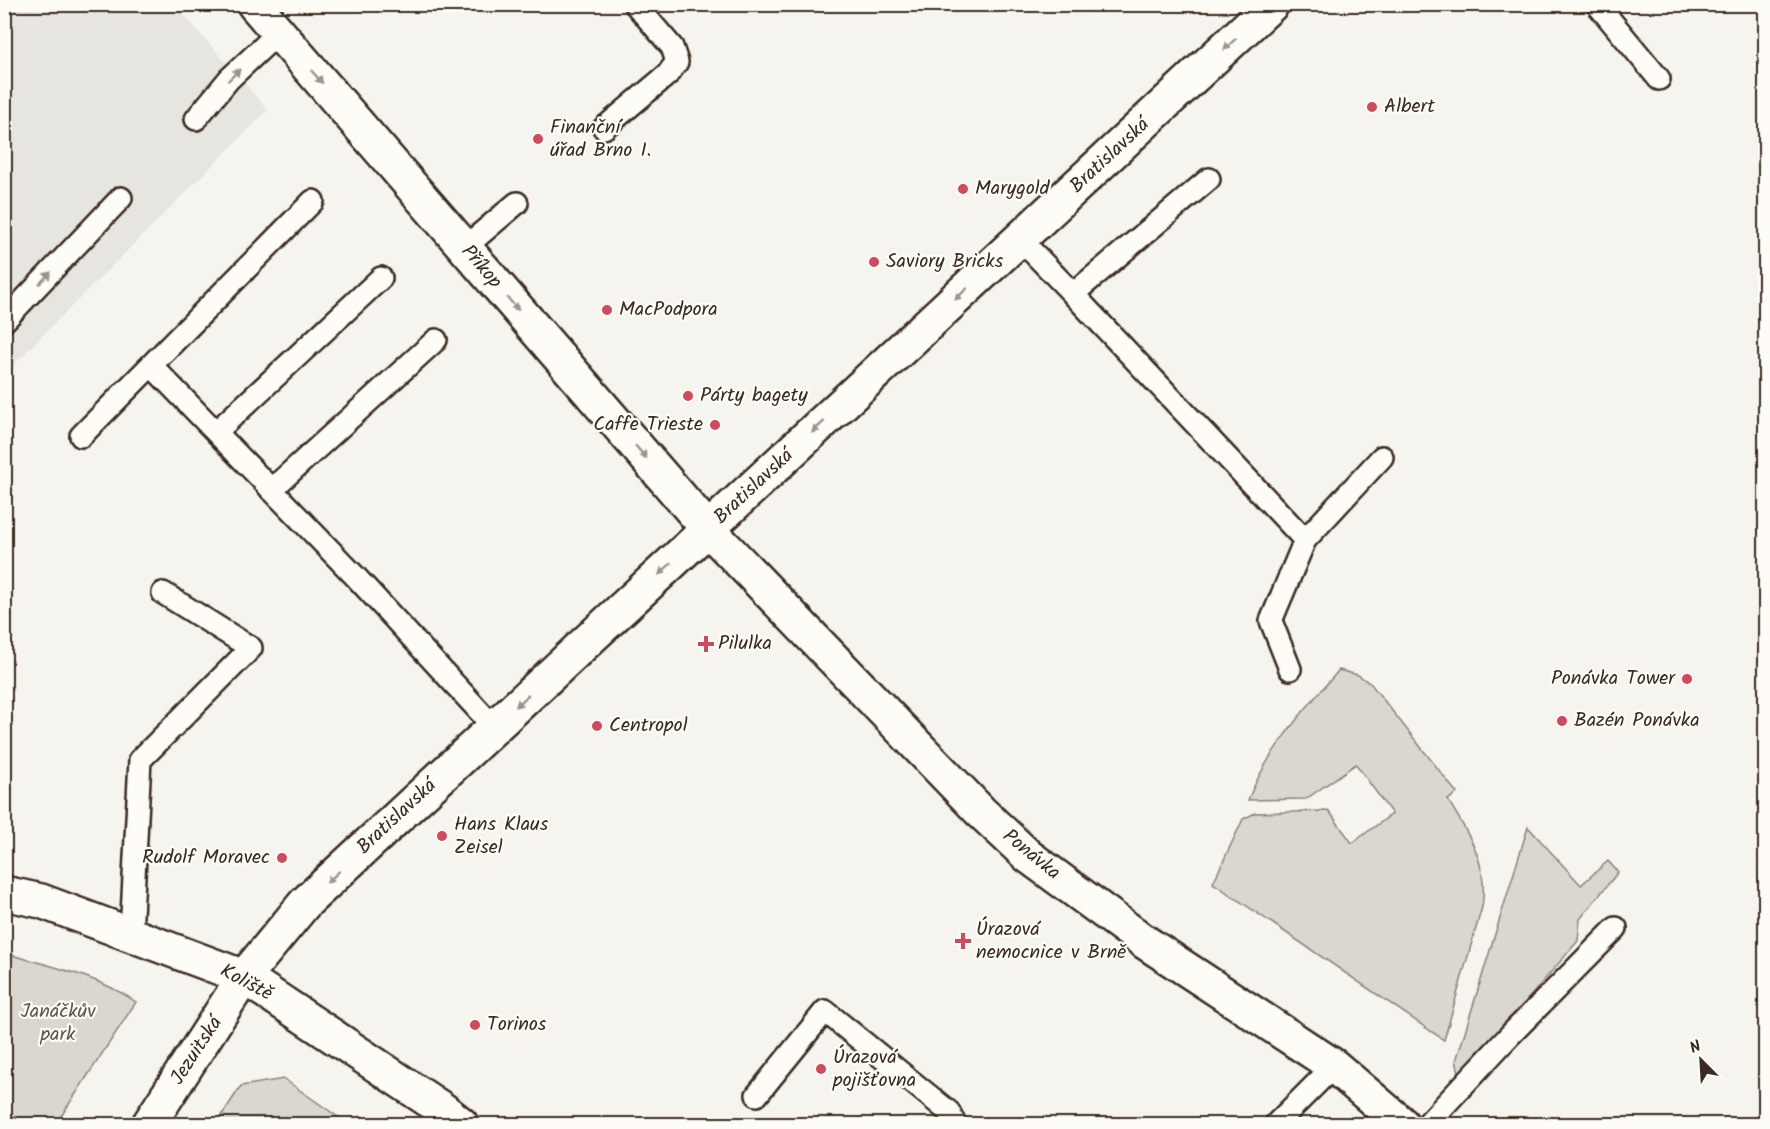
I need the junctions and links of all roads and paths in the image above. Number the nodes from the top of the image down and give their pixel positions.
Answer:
1 (254, 4) edge
2 (635, 4) edge
3 (1272, 4) edge
4 (1597, 4) edge
5 (278, 33) junction
6 (1659, 79) dead end
7 (196, 119) dead end
8 (604, 128) dead end
9 (1209, 179) dead end
10 (121, 198) dead end
11 (314, 201) dead end
12 (517, 203) dead end
13 (1020, 239) junction
14 (464, 248) junction
15 (381, 278) dead end
16 (1073, 294) junction
17 (4, 321) edge
18 (436, 340) dead end
19 (151, 365) junction
20 (216, 432) junction
21 (81, 436) dead end
22 (1382, 457) dead end
23 (271, 490) junction
24 (708, 529) junction
25 (1305, 540) junction
26 (163, 593) dead end
27 (1290, 669) dead end
28 (494, 727) junction
29 (4, 894) edge
30 (1616, 928) dead end
31 (131, 935) junction
32 (244, 977) junction
33 (1334, 1066) junction
34 (757, 1095) dead end
35 (149, 1125) edge
36 (461, 1125) edge
37 (955, 1125) edge
38 (1276, 1125) edge
39 (1402, 1125) edge
40 (1427, 1125) edge

1 - 5 street, Příkop
2 - 8 lane
3 -> 13 street, Bratislavská
4 - 6 lane
7 -> 5 lane
5 -> 14 street, Příkop
9 - 16 lane
17 -> 10 lane
11 - 19 lane
12 - 14 lane
13 - 16 lane
13 -> 24 street, Bratislavská
14 -> 24 street, Příkop
15 - 20 lane
16 - 25 lane
18 - 23 lane
19 - 20 lane
19 - 21 lane
20 - 23 lane
22 - 25 lane
23 - 28 lane
24 -> 28 street, Bratislavská
24 - 33 street, Ponávka
25 - 27 lane
26 - 31 lane
28 -> 32 street, Bratislavská
29 - 31 street, Koliště
30 - 40 lane
31 - 32 street, Koliště
32 - 35 street, Jezuitská
32 - 36 street, Koliště
33 - 38 lane
33 - 39 street, Ponávka
34 - 37 lane

